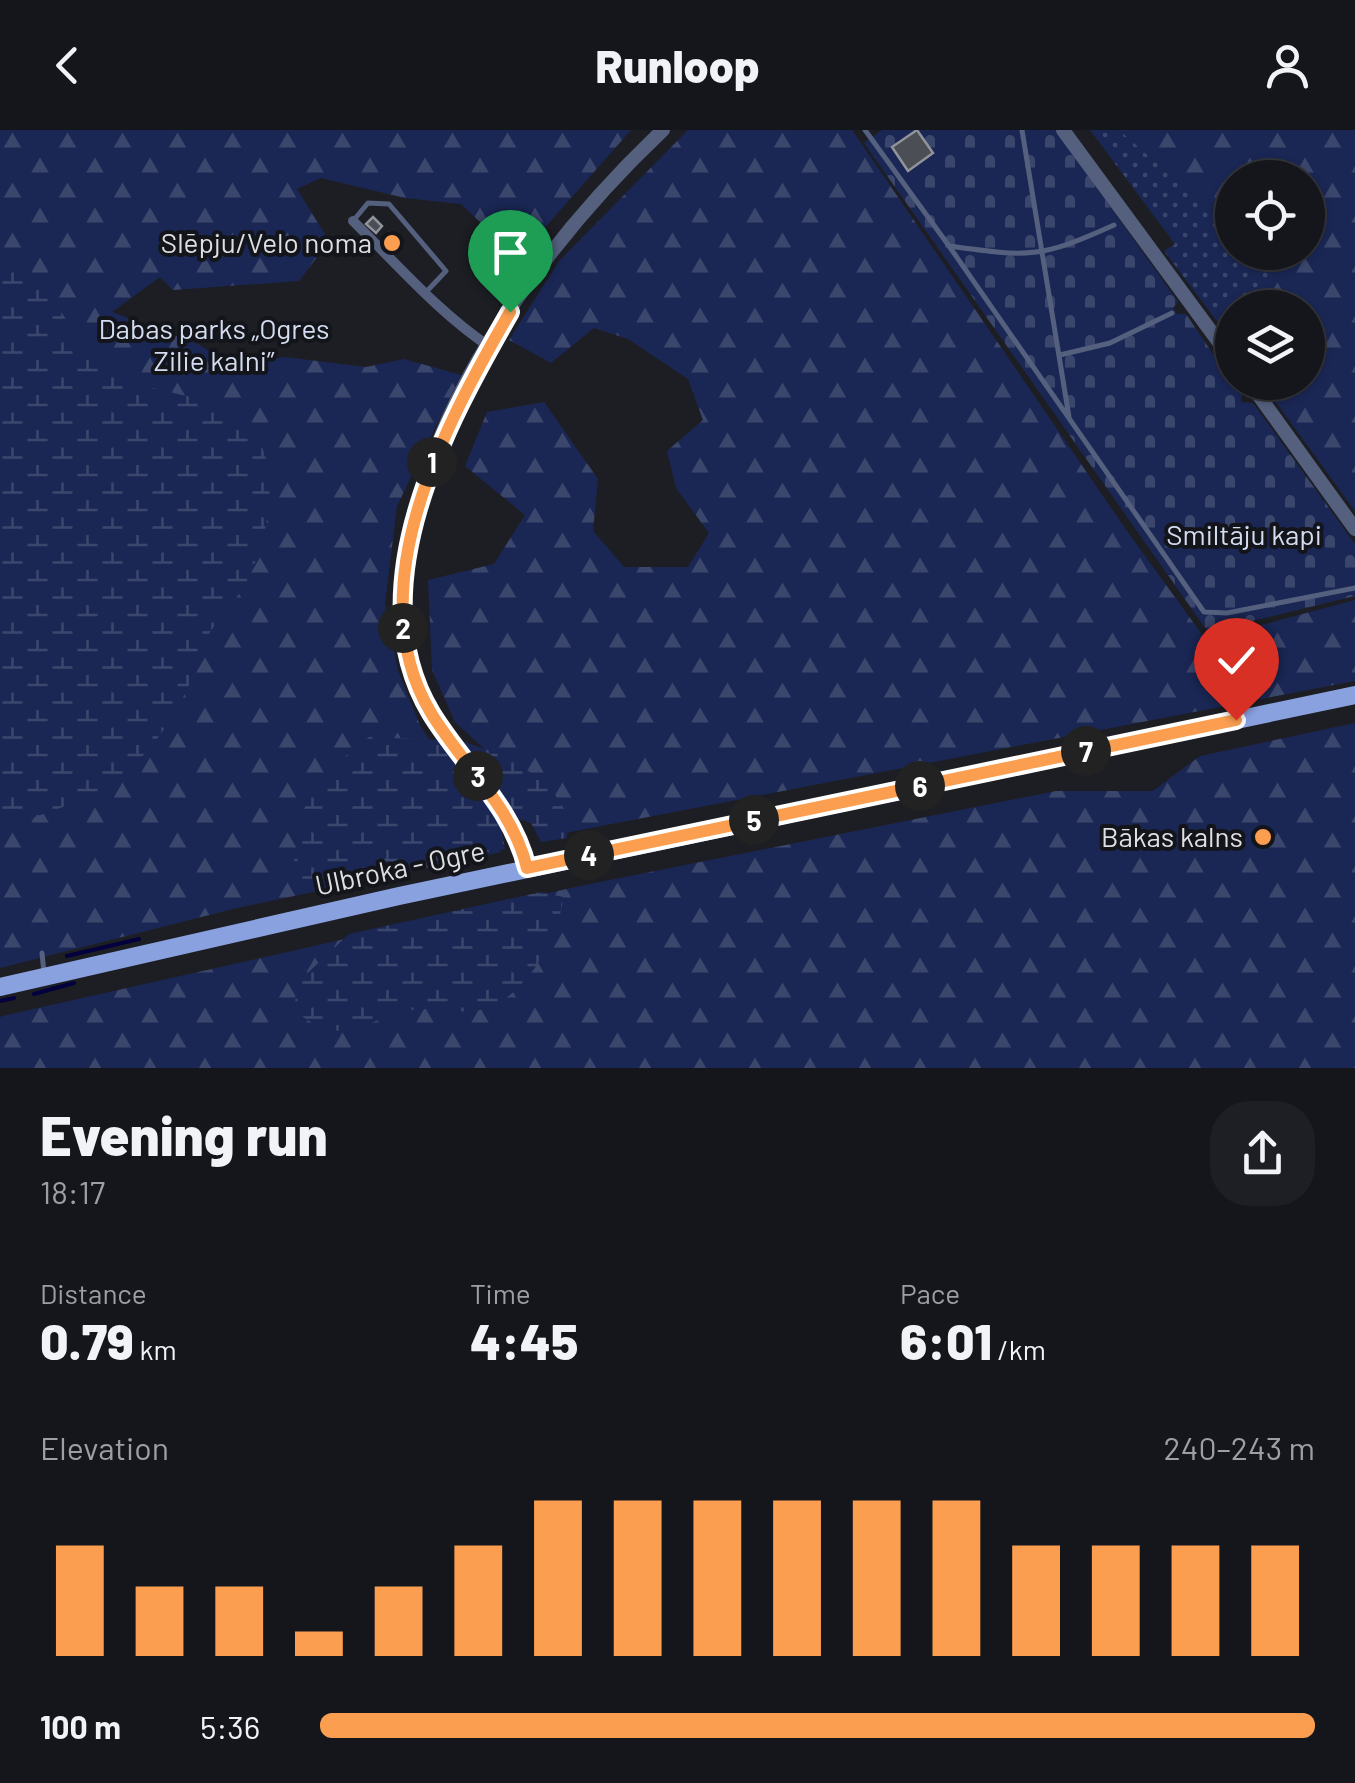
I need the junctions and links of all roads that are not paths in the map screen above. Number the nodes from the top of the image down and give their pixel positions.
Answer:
1 (663, 130) edge
2 (865, 130) edge
3 (1022, 130) edge
4 (1062, 130) edge
5 (353, 221) joint
6 (1114, 224) dead end
7 (949, 246) junction
8 (1043, 252) junction
9 (426, 291) junction
10 (1172, 313) dead end
11 (1215, 337) edge
12 (490, 347) junction
13 (1060, 355) junction
14 (1262, 400) edge
15 (1069, 420) junction
16 (1355, 529) edge
17 (1355, 588) edge
18 (1355, 695) edge
19 (527, 868) junction
20 (42, 953) dead end
21 (44, 976) junction
22 (0, 987) edge

1 - 12 street
2 - 7 lane
3 - 8 lane
4 - 11 street
5 - 9 street
5 - 9 lane
6 - 8 lane
7 - 8 lane
7 - 15 lane
8 - 13 lane
9 - 12 street
10 - 13 lane
12 - 19 street
13 - 15 lane
14 - 16 street
15 - 17 lane
18 - 19 main road, Ulbroka - Ogre
19 - 21 main road, Ulbroka - Ogre
20 - 21 lane
21 - 22 main road, Ulbroka - Ogre

